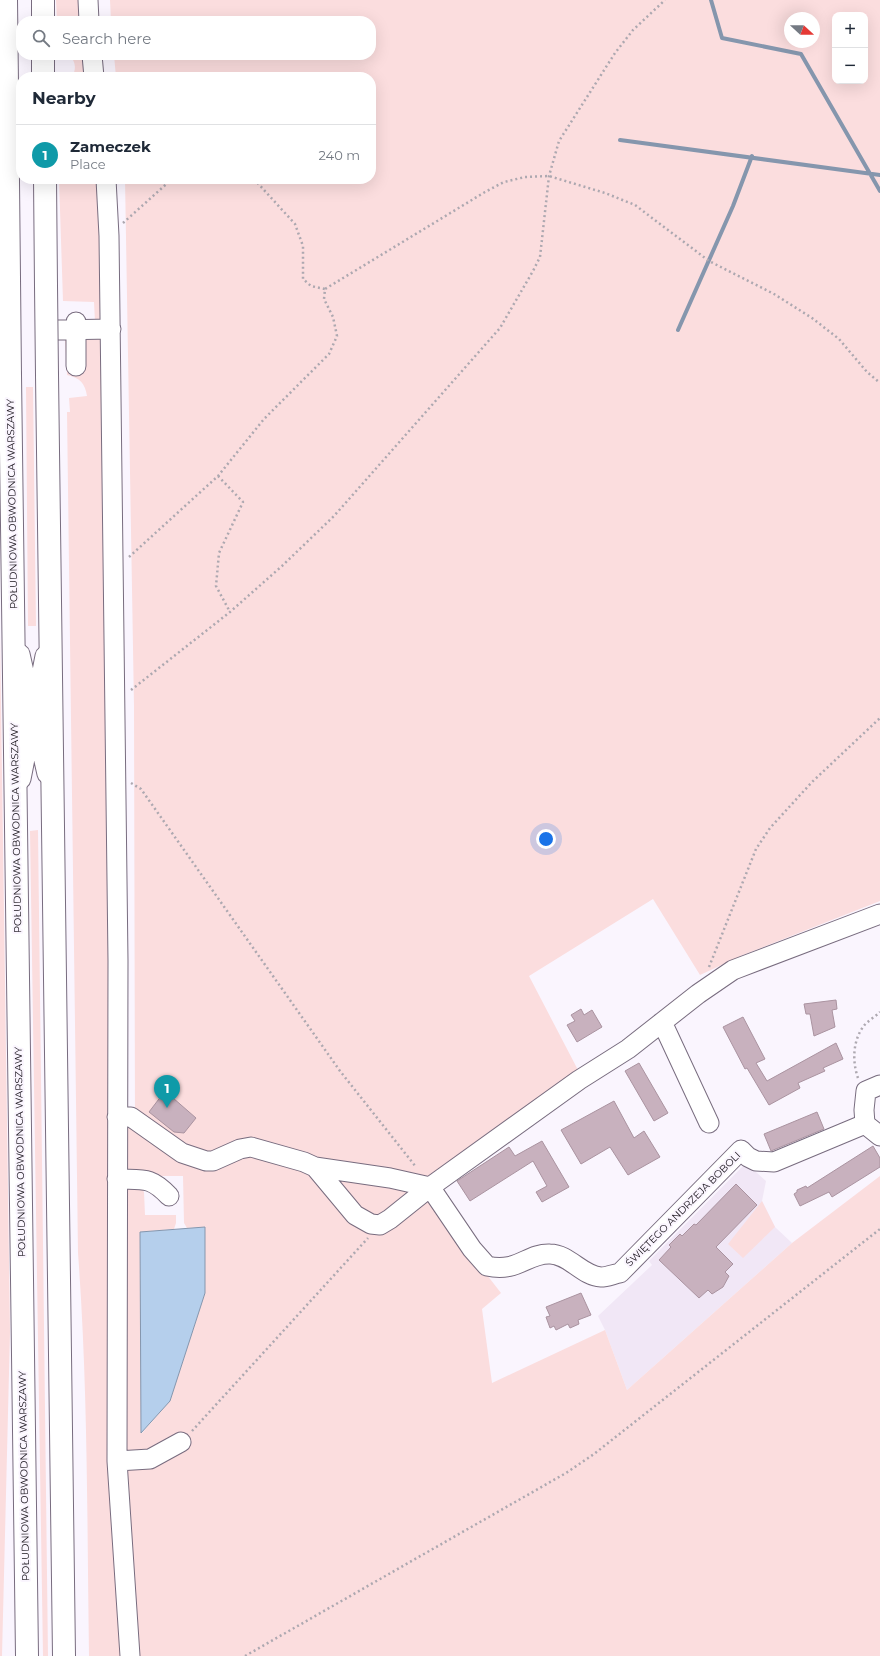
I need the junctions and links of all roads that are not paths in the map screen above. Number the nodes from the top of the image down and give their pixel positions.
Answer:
1 (6, 0) edge
2 (43, 0) edge
3 (88, 0) edge
4 (43, 16) edge
5 (89, 16) edge
6 (44, 60) edge
7 (92, 60) edge
8 (43, 72) edge
9 (94, 72) edge
10 (0, 105) edge
11 (16, 105) edge
12 (45, 184) edge
13 (106, 184) edge
14 (76, 326) junction
15 (111, 329) junction
16 (56, 330) dead end
17 (76, 366) dead end
18 (14, 627) junction
19 (51, 628) junction
20 (33, 715) junction
21 (53, 802) junction
22 (16, 804) junction
23 (880, 914) edge
24 (662, 1022) junction
25 (873, 1088) edge
26 (117, 1117) junction
27 (709, 1123) dead end
28 (865, 1124) junction
29 (880, 1136) edge
30 (314, 1167) junction
31 (116, 1179) junction
32 (430, 1187) junction
33 (169, 1196) dead end
34 (181, 1442) road end
35 (117, 1461) junction
36 (26, 1656) edge
37 (64, 1656) edge
38 (130, 1656) edge

1 - 18 highway, POŁUDNIOWA OBWODNICA WARSZAWY, bridge
2 - 4 highway
3 - 5 street
6 - 8 highway
7 - 9 street
10 - 11 street
12 - 19 highway, bridge
13 - 15 street
14 - 15 street
14 - 16 street
14 - 17 street
15 - 26 street
18 - 20 street
18 - 22 highway, POŁUDNIOWA OBWODNICA WARSZAWY
19 - 20 street
19 - 21 highway
20 - 21 street
20 - 22 street
21 - 37 highway
22 - 36 highway, POŁUDNIOWA OBWODNICA WARSZAWY
23 - 24 street
24 - 27 street
24 - 32 street
25 - 28 street
26 - 30 street
26 - 31 street
28 - 29 street
28 - 32 street, ŚWIĘTEGO ANDRZEJA BOBOLI
30 - 32 street
30 - 32 street
31 - 33 street
31 - 35 street
34 - 35 street
35 - 38 street

